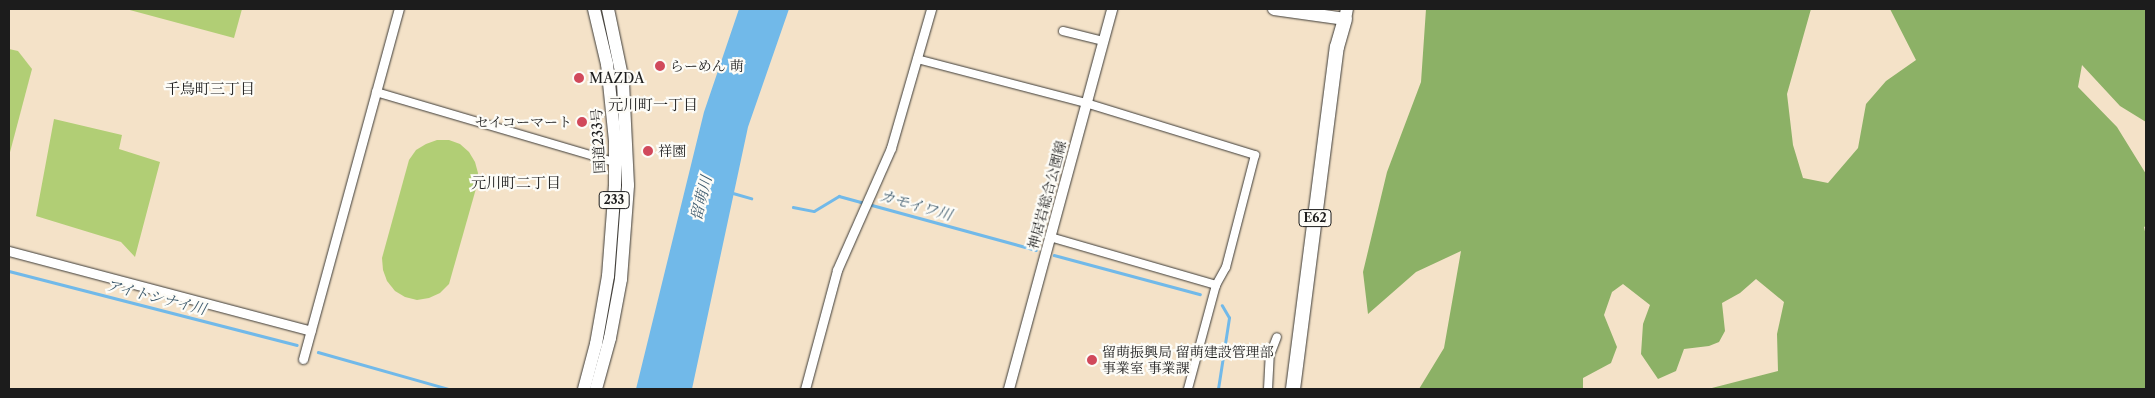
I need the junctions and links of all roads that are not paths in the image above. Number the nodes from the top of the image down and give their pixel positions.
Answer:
1 (399, 9) edge
2 (594, 9) edge
3 (608, 9) edge
4 (931, 9) edge
5 (1112, 9) edge
6 (1274, 9) edge
7 (1346, 14) edge
8 (1063, 31) dead end
9 (1103, 41) junction
10 (1342, 47) junction
11 (917, 59) junction
12 (376, 92) junction
13 (1086, 103) junction
14 (622, 163) junction
15 (1050, 237) junction
16 (9, 251) edge
17 (1216, 285) junction
18 (311, 331) junction
19 (1277, 337) dead end
20 (303, 359) dead end
21 (584, 389) edge
22 (596, 389) edge
23 (805, 389) edge
24 (1009, 389) edge
25 (1188, 389) edge
26 (1268, 389) edge
27 (1293, 389) edge
28 (1300, 389) edge

1 - 12 street
2 - 14 highway, 国道233号 / 233
3 - 14 highway, 国道233号 / 233
4 - 11 street
5 - 9 main road, 神居岩総合公園線
6 - 7 highway
7 - 10 highway, E62
8 - 9 street
9 - 13 main road, 神居岩総合公園線
10 - 27 highway, E62
10 - 28 highway, E62
11 - 13 street
11 - 23 street
12 - 14 street
12 - 18 street
13 - 15 main road, 神居岩総合公園線
13 - 17 street
14 - 21 highway, 国道233号 / 233
14 - 22 highway, 国道233号 / 233
15 - 17 street
15 - 24 main road, 神居岩総合公園線
16 - 18 street
17 - 25 street
18 - 20 street
19 - 26 street

